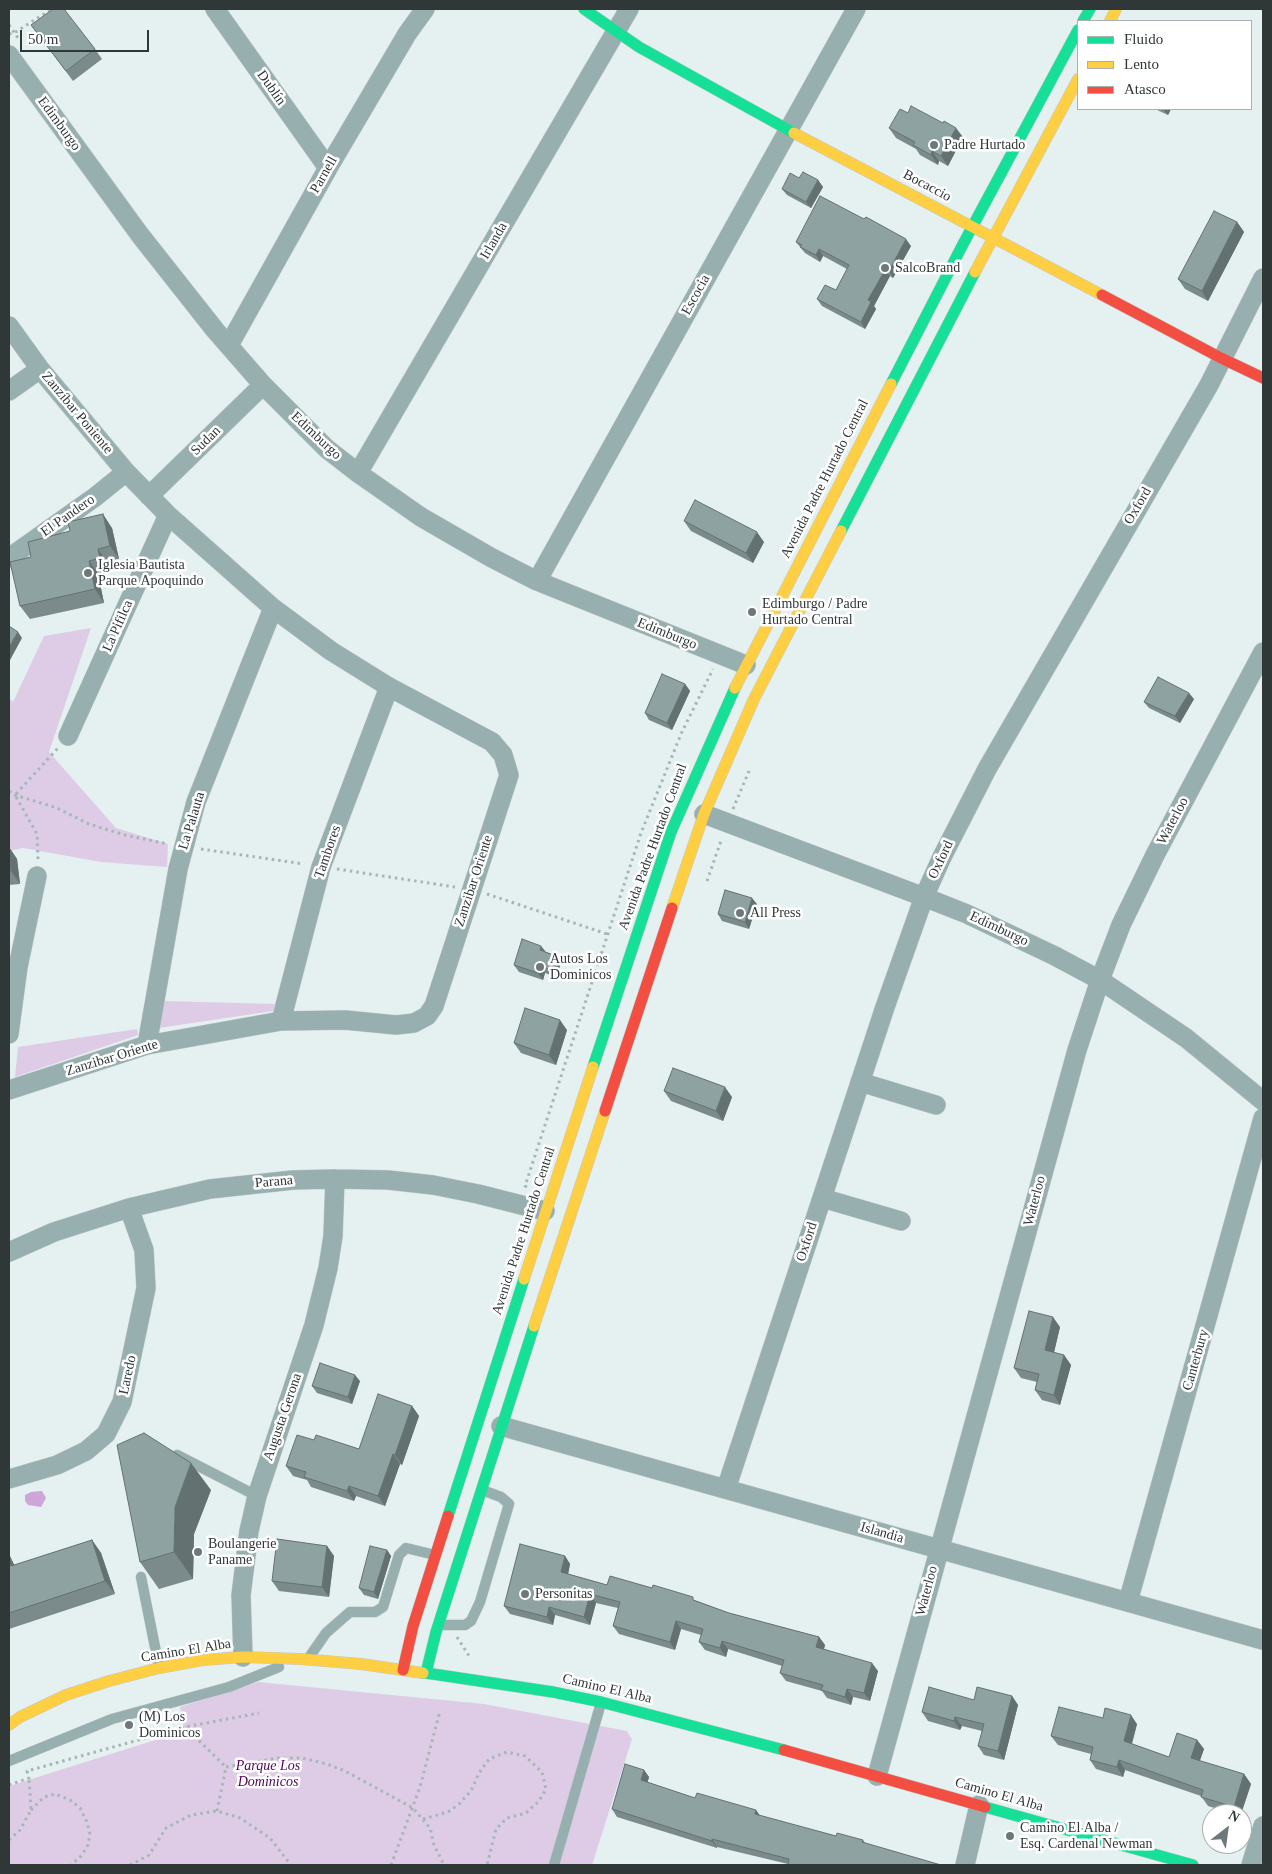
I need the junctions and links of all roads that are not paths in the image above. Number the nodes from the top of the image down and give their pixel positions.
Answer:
1 (215, 9) edge
2 (425, 9) edge
3 (584, 9) edge
4 (629, 9) edge
5 (856, 9) edge
6 (1090, 9) edge
7 (1084, 20) edge
8 (616, 32) junction
9 (1077, 32) edge
10 (9, 55) edge
11 (1077, 81) edge
12 (788, 130) junction
13 (328, 168) junction
14 (972, 227) junction
15 (993, 238) junction
16 (1263, 278) edge
17 (9, 326) edge
18 (229, 345) junction
19 (1221, 358) junction
20 (40, 369) junction
21 (1263, 378) edge
22 (263, 385) junction
23 (9, 391) edge
24 (126, 472) junction
25 (358, 473) junction
26 (149, 496) junction
27 (168, 515) junction
28 (9, 558) edge
29 (537, 581) junction
30 (273, 608) junction
31 (1263, 652) edge
32 (746, 665) junction
33 (389, 687) junction
34 (68, 736) road end
35 (704, 814) junction
36 (37, 876) road end
37 (924, 897) junction
38 (13, 965) edge
39 (1100, 980) junction
40 (281, 1021) junction
41 (9, 1034) edge
42 (147, 1045) junction
43 (860, 1082) junction
44 (9, 1090) edge
45 (1263, 1101) edge
46 (936, 1105) dead end
47 (1263, 1118) edge
48 (335, 1178) junction
49 (822, 1198) junction
50 (129, 1208) junction
51 (545, 1211) junction
52 (900, 1220) dead end
53 (9, 1252) edge
54 (502, 1426) junction
55 (169, 1451) edge
56 (9, 1479) edge
57 (726, 1489) junction
58 (482, 1490) junction
59 (257, 1496) junction
60 (939, 1549) junction
61 (436, 1555) junction
62 (141, 1577) edge
63 (1128, 1602) junction
64 (437, 1629) junction
65 (1263, 1640) edge
66 (243, 1657) junction
67 (304, 1659) junction
68 (159, 1668) junction
69 (403, 1670) junction
70 (426, 1673) junction
71 (601, 1702) junction
72 (9, 1725) edge
73 (9, 1761) edge
74 (877, 1776) junction
75 (979, 1805) junction
76 (1263, 1826) edge
77 (554, 1865) edge
78 (559, 1865) edge
79 (965, 1865) edge
80 (1193, 1865) edge
81 (1252, 1865) edge

1 - 13 street, Dublín
2 - 13 street, Parnell
3 - 8 main road, Bocaccio
4 - 8 street, Irlanda
5 - 12 street, Escocia
6 - 7 main road
8 - 12 main road, Bocaccio
8 - 25 street, Irlanda
9 - 14 main road, Avenida Padre Hurtado Central
10 - 18 street, Edimburgo
11 - 15 main road
12 - 14 main road, Bocaccio
12 - 29 street, Escocia
13 - 18 street, Parnell
14 - 15 main road, Bocaccio
14 - 32 main road, Avenida Padre Hurtado Central
15 - 19 main road, Bocaccio
15 - 35 main road
16 - 19 street, Oxford
17 - 20 street, Zanzíbar Poniente
18 - 22 street, Edimburgo
19 - 21 main road, Bocaccio
19 - 37 street, Oxford
20 - 23 street
20 - 24 street, Zanzíbar Poniente
22 - 25 street, Edimburgo
22 - 26 street, Sudan
24 - 26 street, Zanzíbar Poniente
24 - 28 street, El Pandero
25 - 29 street, Edimburgo
26 - 27 street, Zanzibar Oriente
27 - 30 street, Zanzibar Oriente
27 - 34 street, La Pifilca
29 - 32 street, Edimburgo
30 - 33 street, Zanzibar Oriente
30 - 42 street, La Palauta
31 - 39 street, Waterloo
32 - 51 main road, Avenida Padre Hurtado Central
33 - 40 street, Tambores
33 - 40 street, Zanzibar Oriente
35 - 37 street, Edimburgo
35 - 54 main road
36 - 38 street
37 - 39 street, Edimburgo
37 - 43 street, Oxford
38 - 41 street
39 - 45 street, Edimburgo
39 - 60 street, Waterloo
40 - 42 street, Zanzibar Oriente
42 - 44 street, Zanzibar Oriente
43 - 46 street
43 - 49 street, Oxford
47 - 63 street, Canterbury
48 - 50 street, Parana
48 - 51 street, Parana
48 - 59 street, Augusta Gerona
49 - 52 street
49 - 57 street, Oxford
50 - 53 street, Parana
50 - 56 street, Laredo
51 - 61 main road, Avenida Padre Hurtado Central
54 - 57 street, Islandia
54 - 58 main road
55 - 59 lane
57 - 60 street, Islandia
58 - 64 main road
58 - 64 lane
59 - 66 street, Augusta Gerona
60 - 63 street, Islandia
60 - 74 street, Waterloo
61 - 67 lane
61 - 69 main road, Avenida Padre Hurtado Central
62 - 68 lane
63 - 65 street, Islandia
64 - 70 main road
66 - 67 main road, Camino El Alba
66 - 68 main road, Camino El Alba
67 - 69 main road, Camino El Alba
67 - 73 lane
68 - 72 main road, Camino El Alba
69 - 70 main road, Camino El Alba
70 - 71 main road, Camino El Alba
71 - 74 main road, Camino El Alba
71 - 77 lane
74 - 75 main road, Camino El Alba
75 - 79 street
75 - 80 main road, Camino El Alba
76 - 81 street
77 - 78 lane

